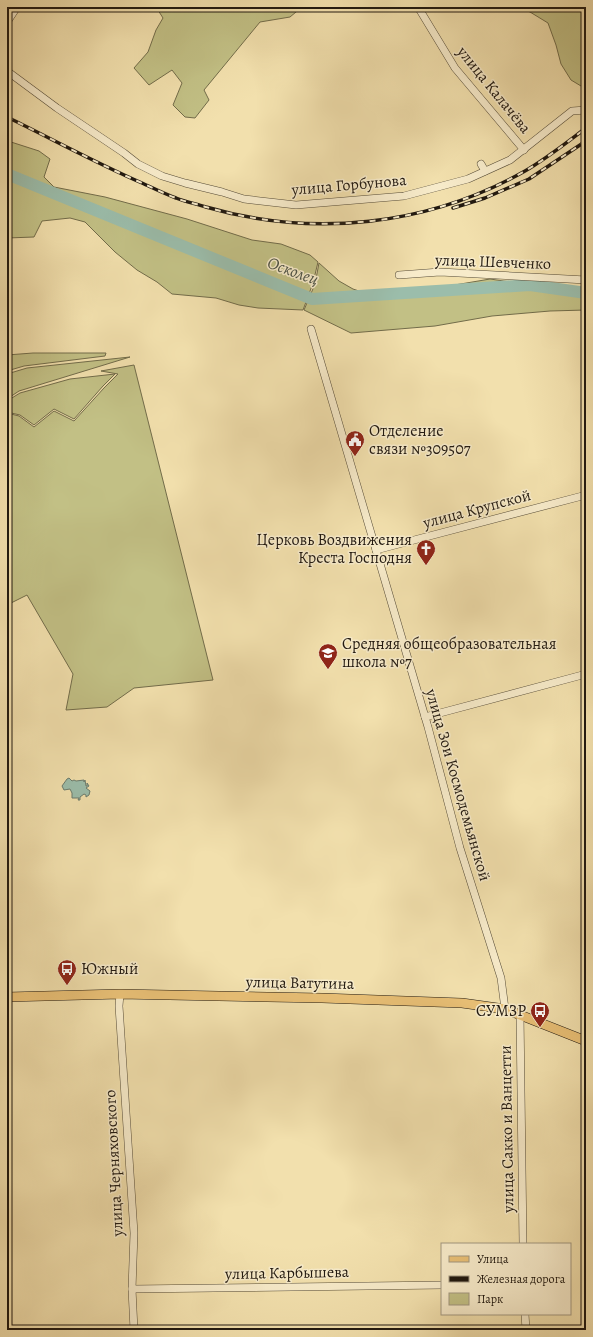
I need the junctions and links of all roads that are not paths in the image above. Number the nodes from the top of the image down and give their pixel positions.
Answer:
1 (17, 7) edge
2 (418, 7) edge
3 (7, 22) edge
4 (7, 71) edge
5 (586, 110) edge
6 (524, 150) junction
7 (481, 164) dead end
8 (485, 171) junction
9 (399, 275) dead end
10 (586, 280) edge
11 (311, 329) dead end
12 (586, 495) edge
13 (376, 550) junction
14 (586, 674) edge
15 (425, 717) junction
16 (120, 994) junction
17 (7, 997) edge
18 (505, 1009) junction
19 (520, 1014) junction
20 (586, 1041) edge
21 (523, 1243) edge
22 (441, 1285) edge
23 (132, 1289) junction
24 (525, 1315) edge
25 (134, 1330) edge
26 (526, 1330) edge

1 - 3 street
2 - 6 street, улица Калачёва
4 - 8 street, улица Горбунова
5 - 6 street, улица Горбунова
6 - 8 street, улица Горбунова
7 - 8 street
9 - 10 street, улица Шевченко
11 - 13 street, улица Зои Космодемьянской
12 - 13 street, улица Крупской
13 - 15 street, улица Зои Космодемьянской
14 - 15 street
15 - 18 street, улица Зои Космодемьянской
16 - 17 main road, улица Ватутина
16 - 18 main road, улица Ватутина
16 - 23 street, улица Черняховского
18 - 19 main road, улица Ватутина
19 - 20 main road, улица Ватутина
19 - 21 street, улица Сакко и Ванцетти
22 - 23 street, улица Карбышева
23 - 25 street, улица Черняховского
24 - 26 street

